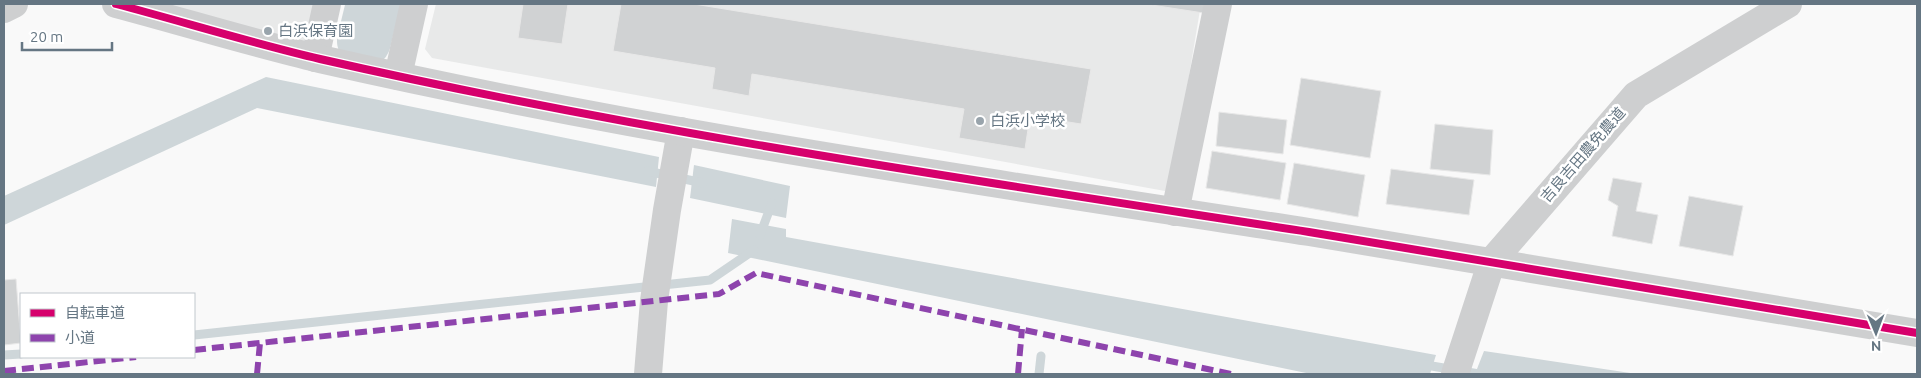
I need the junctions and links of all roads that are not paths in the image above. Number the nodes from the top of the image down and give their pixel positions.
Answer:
1 (14, 4) edge
2 (116, 4) edge
3 (327, 4) edge
4 (414, 4) edge
5 (1218, 4) edge
6 (1788, 4) edge
7 (4, 9) edge
8 (315, 58) junction
9 (398, 76) junction
10 (681, 131) junction
11 (1175, 212) junction
12 (1492, 261) junction
13 (1917, 334) edge
14 (1459, 363) edge
15 (648, 374) edge

1 - 7 street
2 - 8 street
3 - 8 street
4 - 9 street
5 - 11 street
6 - 12 street, 吉良吉田農免農道
8 - 9 street
9 - 10 street
10 - 11 street
10 - 15 street
11 - 12 street
12 - 13 street
12 - 14 street, 吉良吉田農免農道

